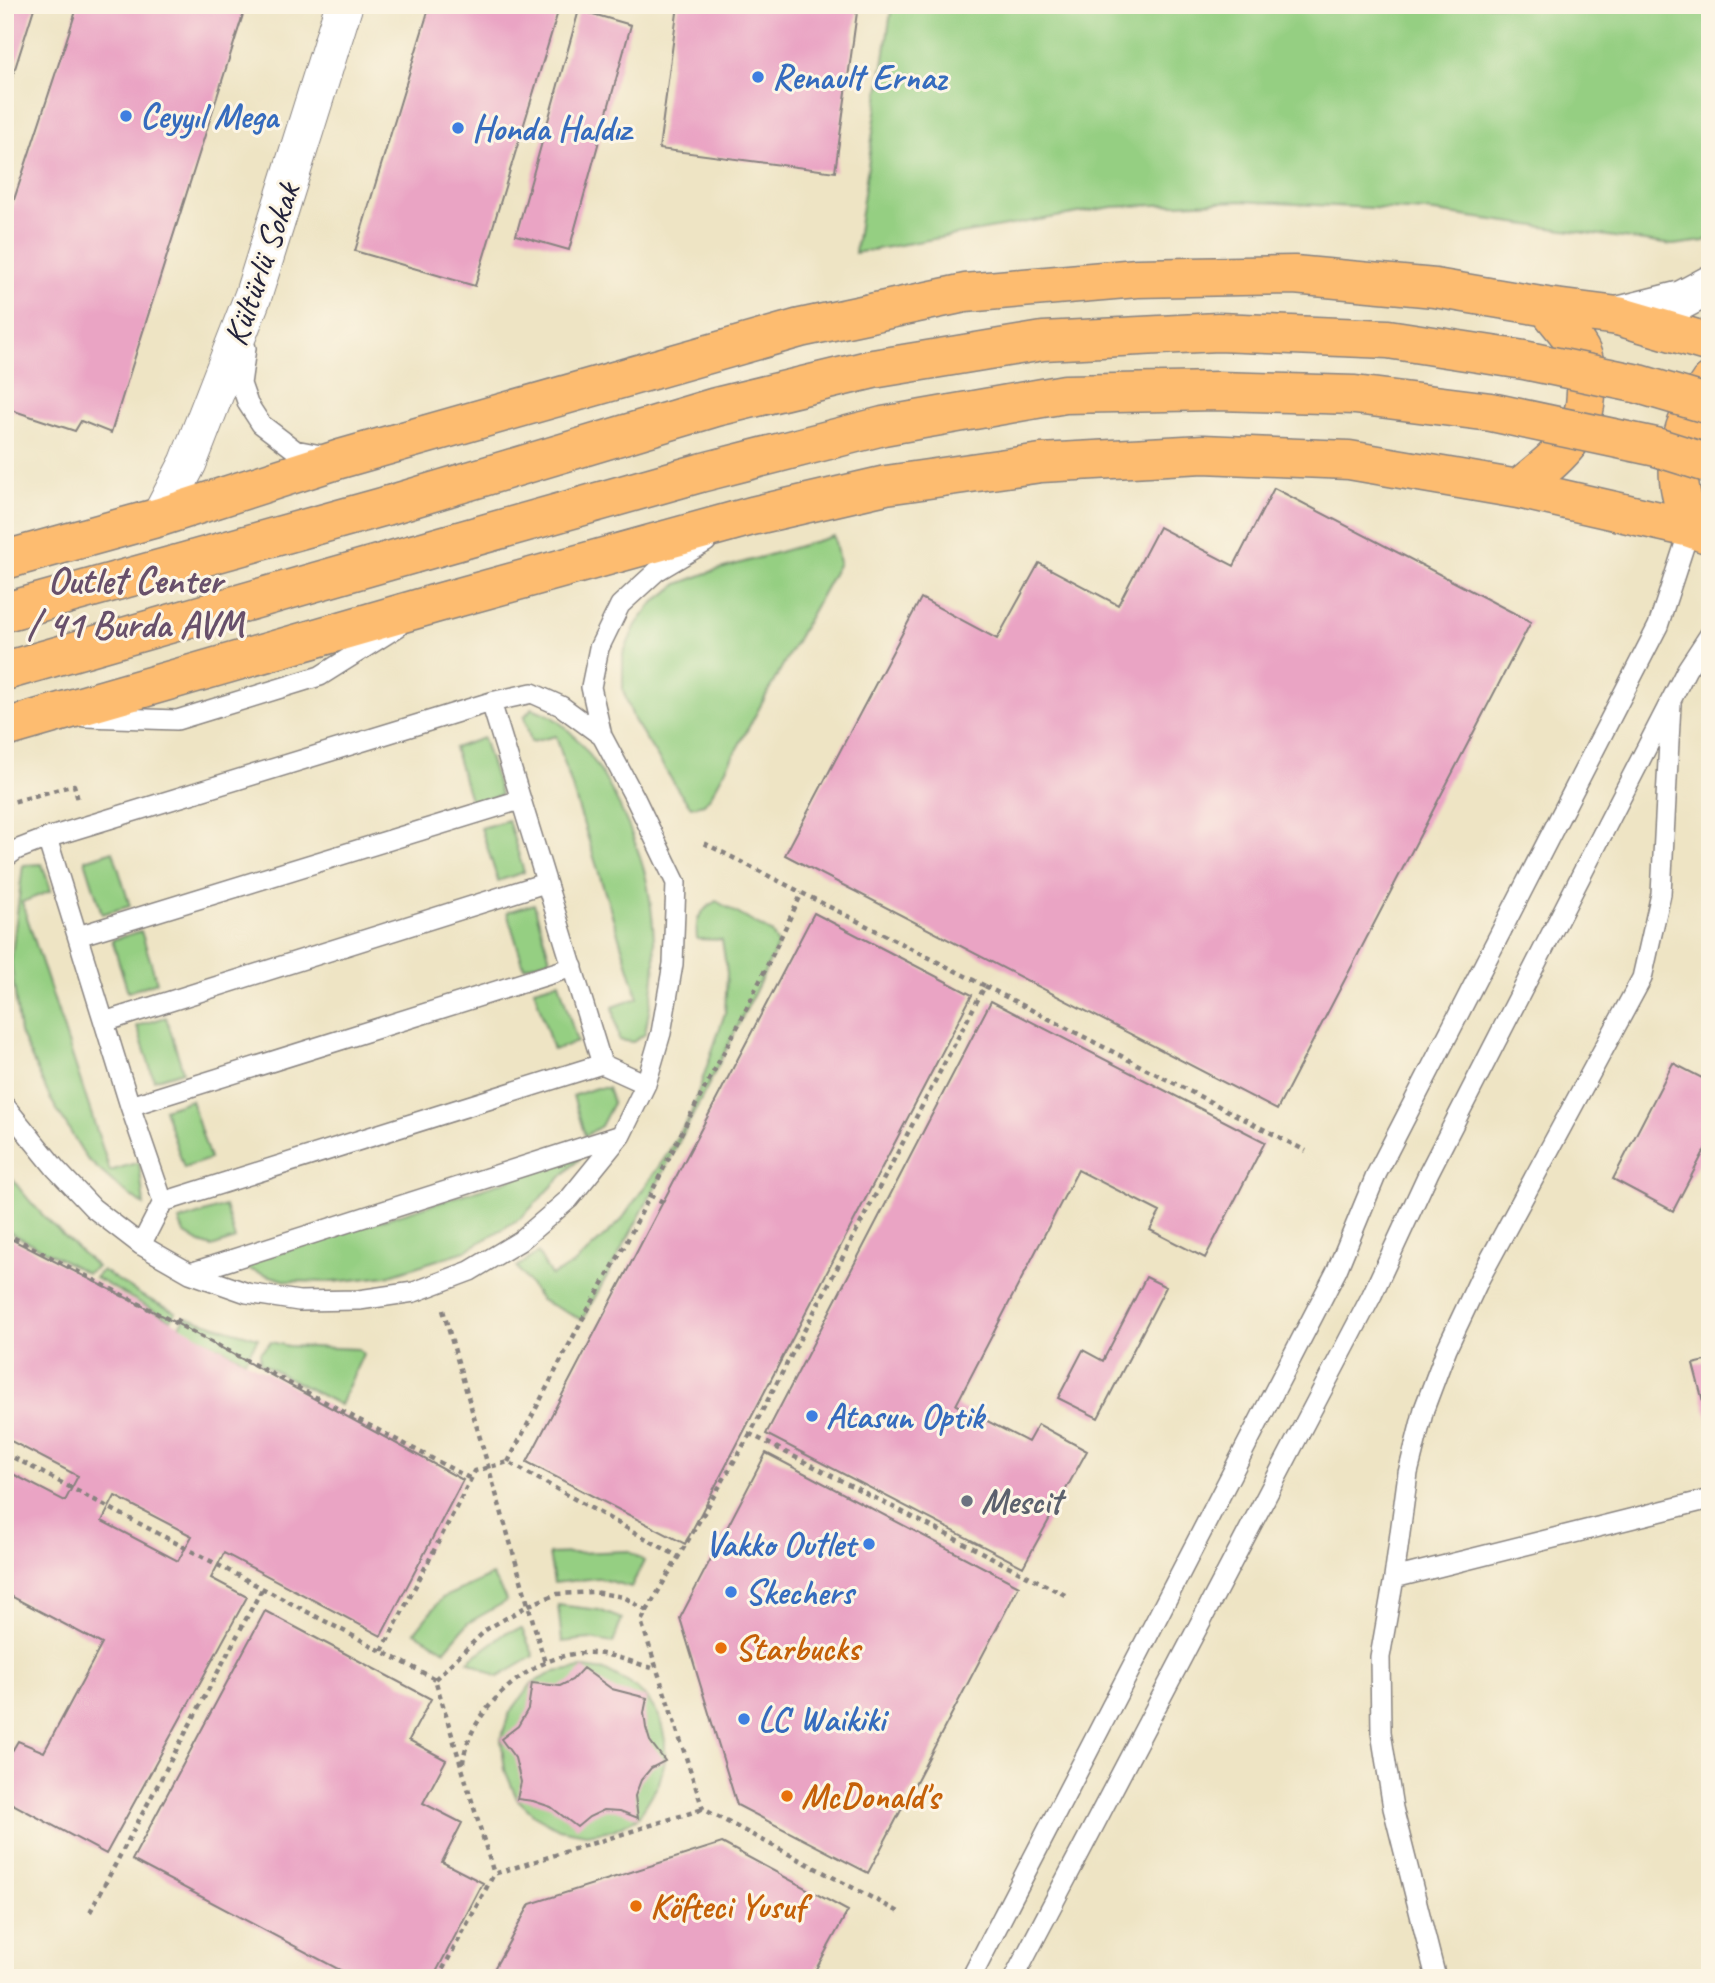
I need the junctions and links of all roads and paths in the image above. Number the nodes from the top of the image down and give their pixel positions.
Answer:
1 (344, 5) edge
2 (1710, 285) edge
3 (253, 296) junction
4 (1548, 307) junction
5 (1618, 316) junction
6 (1710, 342) edge
7 (1710, 382) edge
8 (1710, 405) edge
9 (340, 459) junction
10 (1710, 464) edge
11 (1518, 489) junction
12 (752, 516) junction
13 (160, 517) junction
14 (1700, 531) edge
15 (5, 560) edge
16 (5, 612) edge
17 (1710, 634) edge
18 (5, 671) edge
19 (1672, 697) junction
20 (491, 702) junction
21 (5, 728) edge
22 (601, 736) junction
23 (74, 785) dead end
24 (520, 800) junction
25 (5, 804) edge
26 (47, 838) junction
27 (704, 843) dead end
28 (5, 858) edge
29 (545, 883) junction
30 (802, 893) junction
31 (78, 936) junction
32 (573, 967) junction
33 (985, 986) junction
34 (104, 1022) junction
35 (602, 1064) junction
36 (646, 1084) junction
37 (130, 1105) junction
38 (5, 1106) edge
39 (621, 1135) junction
40 (1306, 1151) dead end
41 (650, 1195) junction
42 (163, 1202) junction
43 (663, 1202) dead end
44 (5, 1233) edge
45 (141, 1245) junction
46 (190, 1273) junction
47 (823, 1280) dead end
48 (436, 1283) junction
49 (829, 1283) junction
50 (181, 1315) dead end
51 (176, 1323) junction
52 (750, 1434) junction
53 (5, 1453) edge
54 (508, 1462) junction
55 (489, 1467) junction
56 (471, 1479) junction
57 (1710, 1499) edge
58 (679, 1557) junction
59 (1394, 1578) junction
60 (261, 1589) junction
61 (1067, 1596) dead end
62 (529, 1605) junction
63 (647, 1611) junction
64 (382, 1651) junction
65 (545, 1662) junction
66 (657, 1669) junction
67 (435, 1679) junction
68 (462, 1767) junction
69 (703, 1810) junction
70 (494, 1874) junction
71 (90, 1912) dead end
72 (899, 1912) dead end
73 (438, 1978) edge
74 (971, 1978) edge
75 (1014, 1978) edge
76 (1436, 1978) edge

1 - 3 street, Kültürlü Sokak
2 - 5 street
3 - 9 lane
3 - 13 street, Kültürlü Sokak
4 - 5 main road
4 - 9 main road
4 - 11 main road
5 - 6 main road
7 - 14 main road
8 - 16 main road, bridge
9 - 13 main road
10 - 18 main road, bridge
11 - 12 main road
11 - 14 main road
12 - 21 main road
12 - 22 lane
13 - 15 main road
14 - 74 lane
17 - 19 lane
19 - 59 lane
19 - 75 lane
20 - 22 lane
20 - 24 lane
20 - 26 lane
22 - 36 lane
23 - 25 path
24 - 29 lane
24 - 31 lane
26 - 28 lane
26 - 31 lane
27 - 30 path
29 - 32 lane
29 - 34 lane
30 - 33 path
30 - 41 path
31 - 34 lane
32 - 35 lane
32 - 37 lane
33 - 40 path
33 - 49 path
34 - 37 lane
35 - 36 lane
35 - 42 lane
36 - 39 lane
37 - 42 lane
38 - 45 lane
39 - 46 lane
39 - 48 lane
41 - 43 path
41 - 54 path
42 - 45 lane
44 - 51 path
45 - 46 lane
46 - 48 lane
47 - 49 path
48 - 55 path
49 - 52 path
50 - 51 path
51 - 56 path
52 - 58 path
52 - 61 path
53 - 60 path
54 - 55 path
54 - 58 path
55 - 56 path
55 - 62 path
56 - 64 path
57 - 59 lane
58 - 63 path
59 - 76 lane
60 - 64 path
60 - 71 path
62 - 63 path
62 - 65 path
62 - 67 path
63 - 66 path
64 - 67 path
65 - 66 path
65 - 68 path
66 - 69 path
67 - 68 path
68 - 70 path
69 - 70 path
69 - 72 path
70 - 73 path

